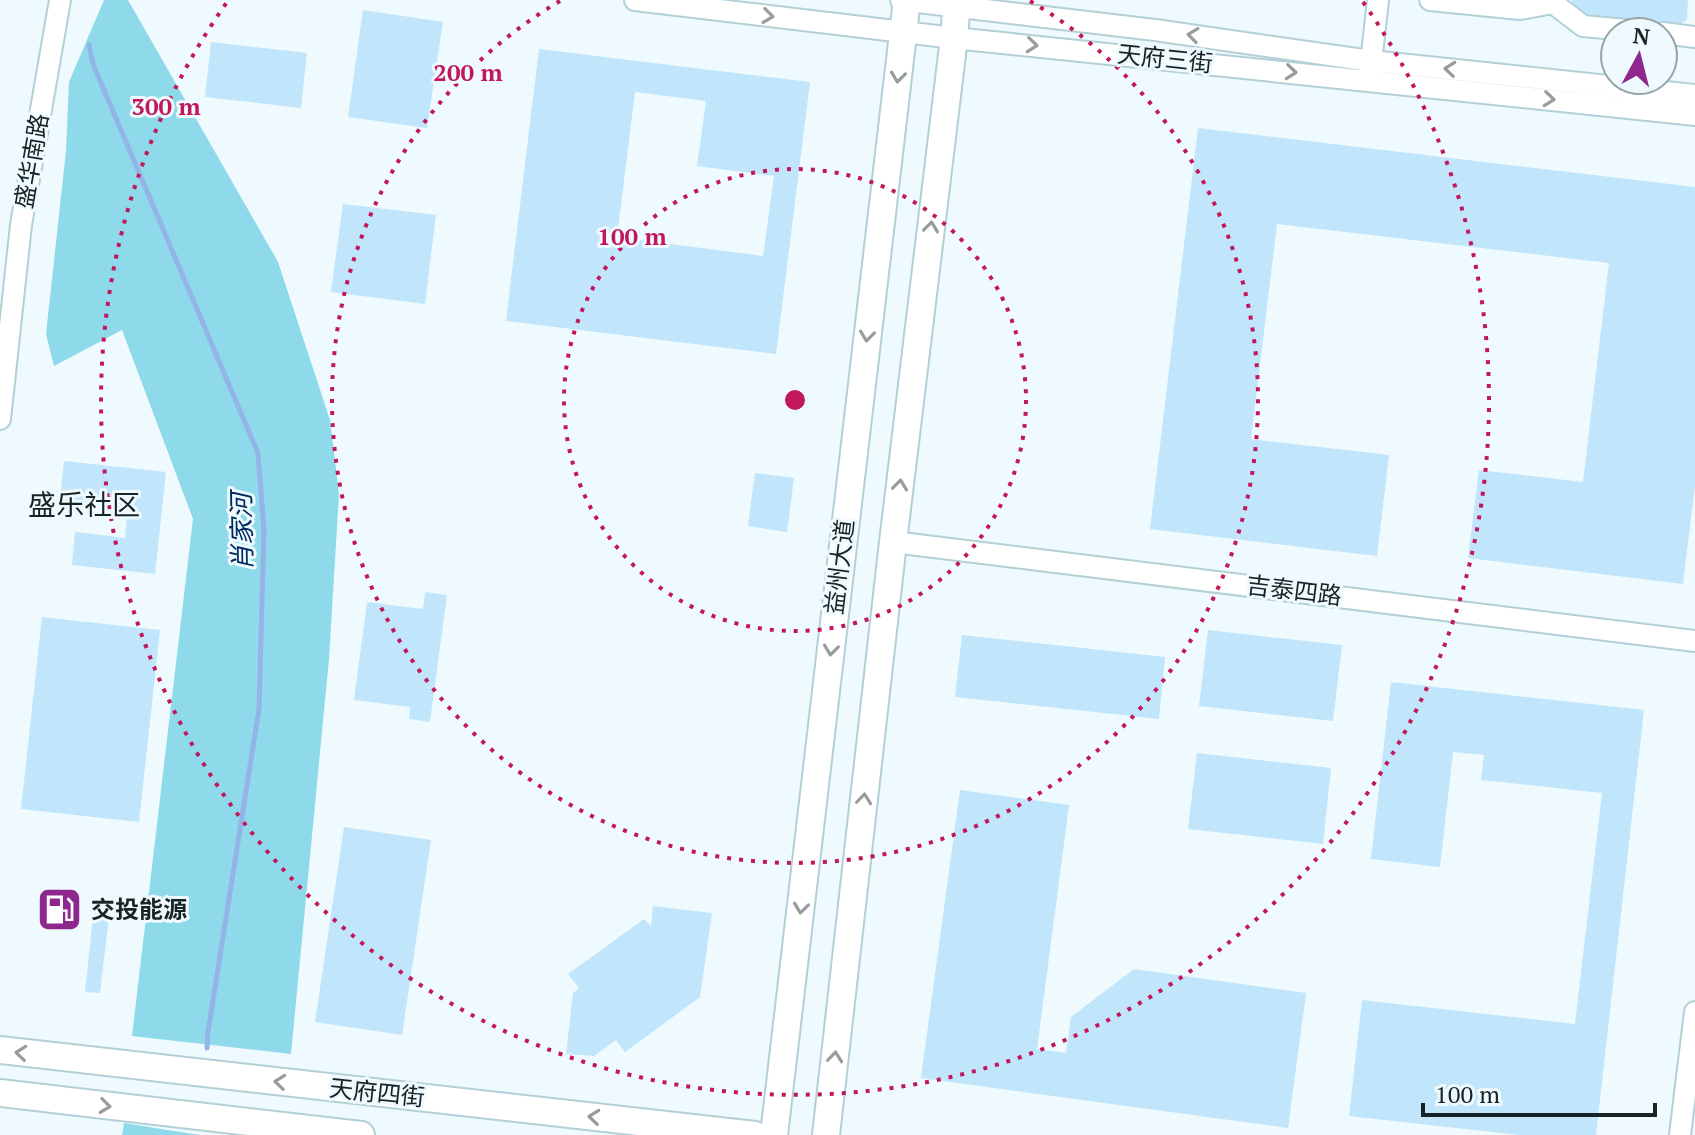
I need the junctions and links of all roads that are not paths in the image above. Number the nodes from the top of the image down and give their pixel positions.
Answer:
1 (60, 0) edge
2 (635, 0) edge
3 (901, 0) edge
4 (907, 0) edge
5 (1378, 0) edge
6 (1430, 0) edge
7 (1553, 2) edge
8 (957, 3) edge
9 (1599, 27) edge
10 (903, 32) junction
11 (954, 38) junction
12 (1370, 70) junction
13 (1695, 95) edge
14 (1695, 115) edge
15 (0, 419) edge
16 (893, 542) junction
17 (1695, 641) edge
18 (1695, 1012) edge
19 (0, 1050) edge
20 (0, 1093) edge
21 (361, 1135) edge
22 (755, 1135) edge
23 (774, 1135) edge
24 (826, 1135) edge
25 (1680, 1135) edge

1 - 15 street, 盛华南路
2 -> 10 street, 天府三街
3 - 4 street, 天府三街
4 - 8 street, 天府三街
4 - 10 main road, 益州大道
5 - 12 street
6 - 7 street
7 - 9 street
8 - 11 main road, 益州大道
12 -> 8 street, 天府三街
10 - 11 street, 天府三街
10 -> 23 main road, 益州大道
11 -> 12 street, 天府三街
16 -> 11 main road, 益州大道
13 -> 12 street, 天府三街
12 -> 14 street, 天府三街
16 - 17 street, 吉泰四路
24 -> 16 main road, 益州大道
18 - 25 street
22 -> 19 main road, 天府四街
20 -> 21 main road, 天府四街

